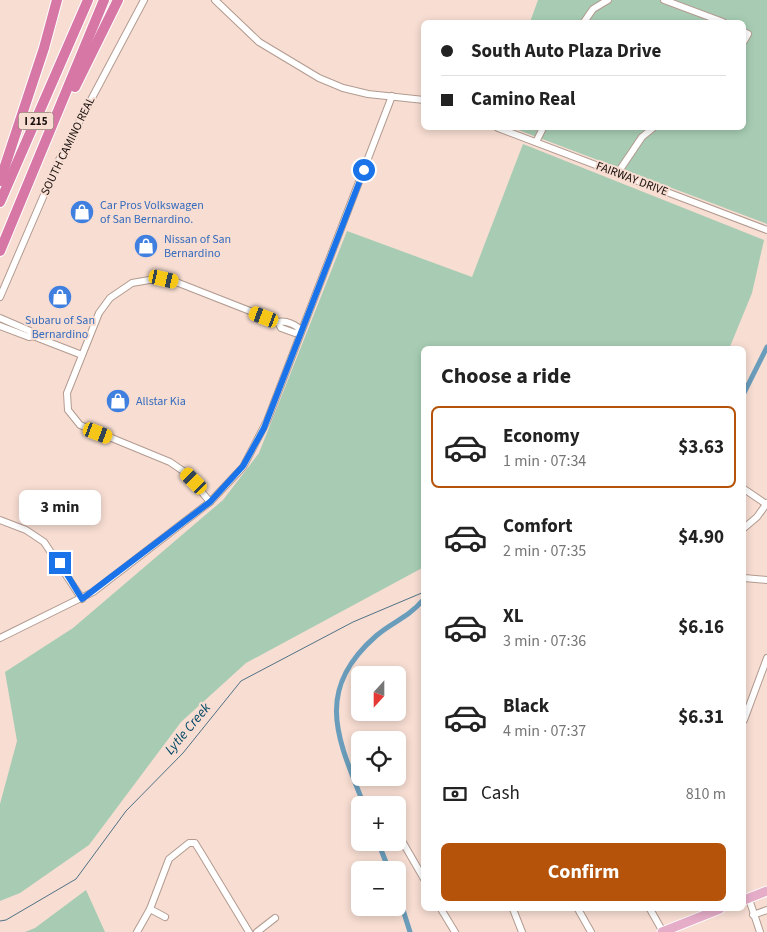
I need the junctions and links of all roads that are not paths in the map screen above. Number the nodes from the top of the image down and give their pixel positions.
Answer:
1 (57, 0) edge
2 (83, 0) edge
3 (88, 0) edge
4 (104, 0) edge
5 (118, 0) edge
6 (144, 0) edge
7 (215, 0) edge
8 (608, 0) edge
9 (664, 0) edge
10 (585, 20) edge
11 (719, 20) edge
12 (70, 40) junction
13 (392, 96) junction
14 (421, 100) edge
15 (53, 127) junction
16 (503, 130) edge
17 (541, 130) edge
18 (651, 130) edge
19 (536, 142) junction
20 (617, 174) junction
21 (0, 181) edge
22 (0, 202) edge
23 (767, 230) edge
24 (0, 251) edge
25 (0, 297) edge
26 (0, 318) edge
27 (0, 326) edge
28 (301, 331) junction
29 (33, 336) junction
30 (82, 354) junction
31 (746, 491) edge
32 (210, 502) junction
33 (766, 503) edge
34 (0, 520) edge
35 (746, 526) edge
36 (746, 578) edge
37 (767, 580) edge
38 (82, 599) junction
39 (0, 638) edge
40 (767, 658) edge
41 (746, 715) edge
42 (406, 848) edge
43 (421, 874) edge
44 (767, 891) edge
45 (746, 899) edge
46 (150, 909) junction
47 (767, 910) edge
48 (442, 911) edge
49 (449, 911) edge
50 (514, 911) edge
51 (579, 911) edge
52 (651, 911) edge
53 (715, 911) edge
54 (754, 915) junction
55 (445, 916) junction
56 (165, 917) dead end
57 (275, 918) dead end
58 (137, 932) edge
59 (249, 932) edge
60 (257, 932) edge
61 (455, 932) edge
62 (522, 932) edge
63 (591, 932) edge
64 (663, 932) edge
65 (760, 932) edge

1 - 21 highway
2 - 12 highway
3 - 12 highway, I 215
4 - 15 highway, I 215
5 - 15 highway
6 - 25 street, SOUTH CAMINO REAL
7 - 13 street
8 - 10 street
9 - 11 street
12 - 22 highway, I 215
13 - 14 street
13 - 28 street
15 - 24 highway, I 215
16 - 19 street, FAIRWAY DRIVE
17 - 19 street
18 - 20 street
19 - 20 street, FAIRWAY DRIVE
20 - 23 street, FAIRWAY DRIVE
26 - 29 street
27 - 29 street
28 - 30 street
28 - 32 street
29 - 30 street
30 - 32 street
31 - 33 street
32 - 38 street
33 - 35 street
34 - 38 street
36 - 37 street
38 - 39 street
40 - 41 street
42 - 43 street
44 - 45 main road
45 - 54 street
46 - 56 street
46 - 58 street
46 - 59 street
47 - 54 street
48 - 55 street
49 - 55 street
50 - 62 street
51 - 63 street
52 - 64 street
53 - 64 main road
54 - 65 street
55 - 61 street
57 - 60 street

